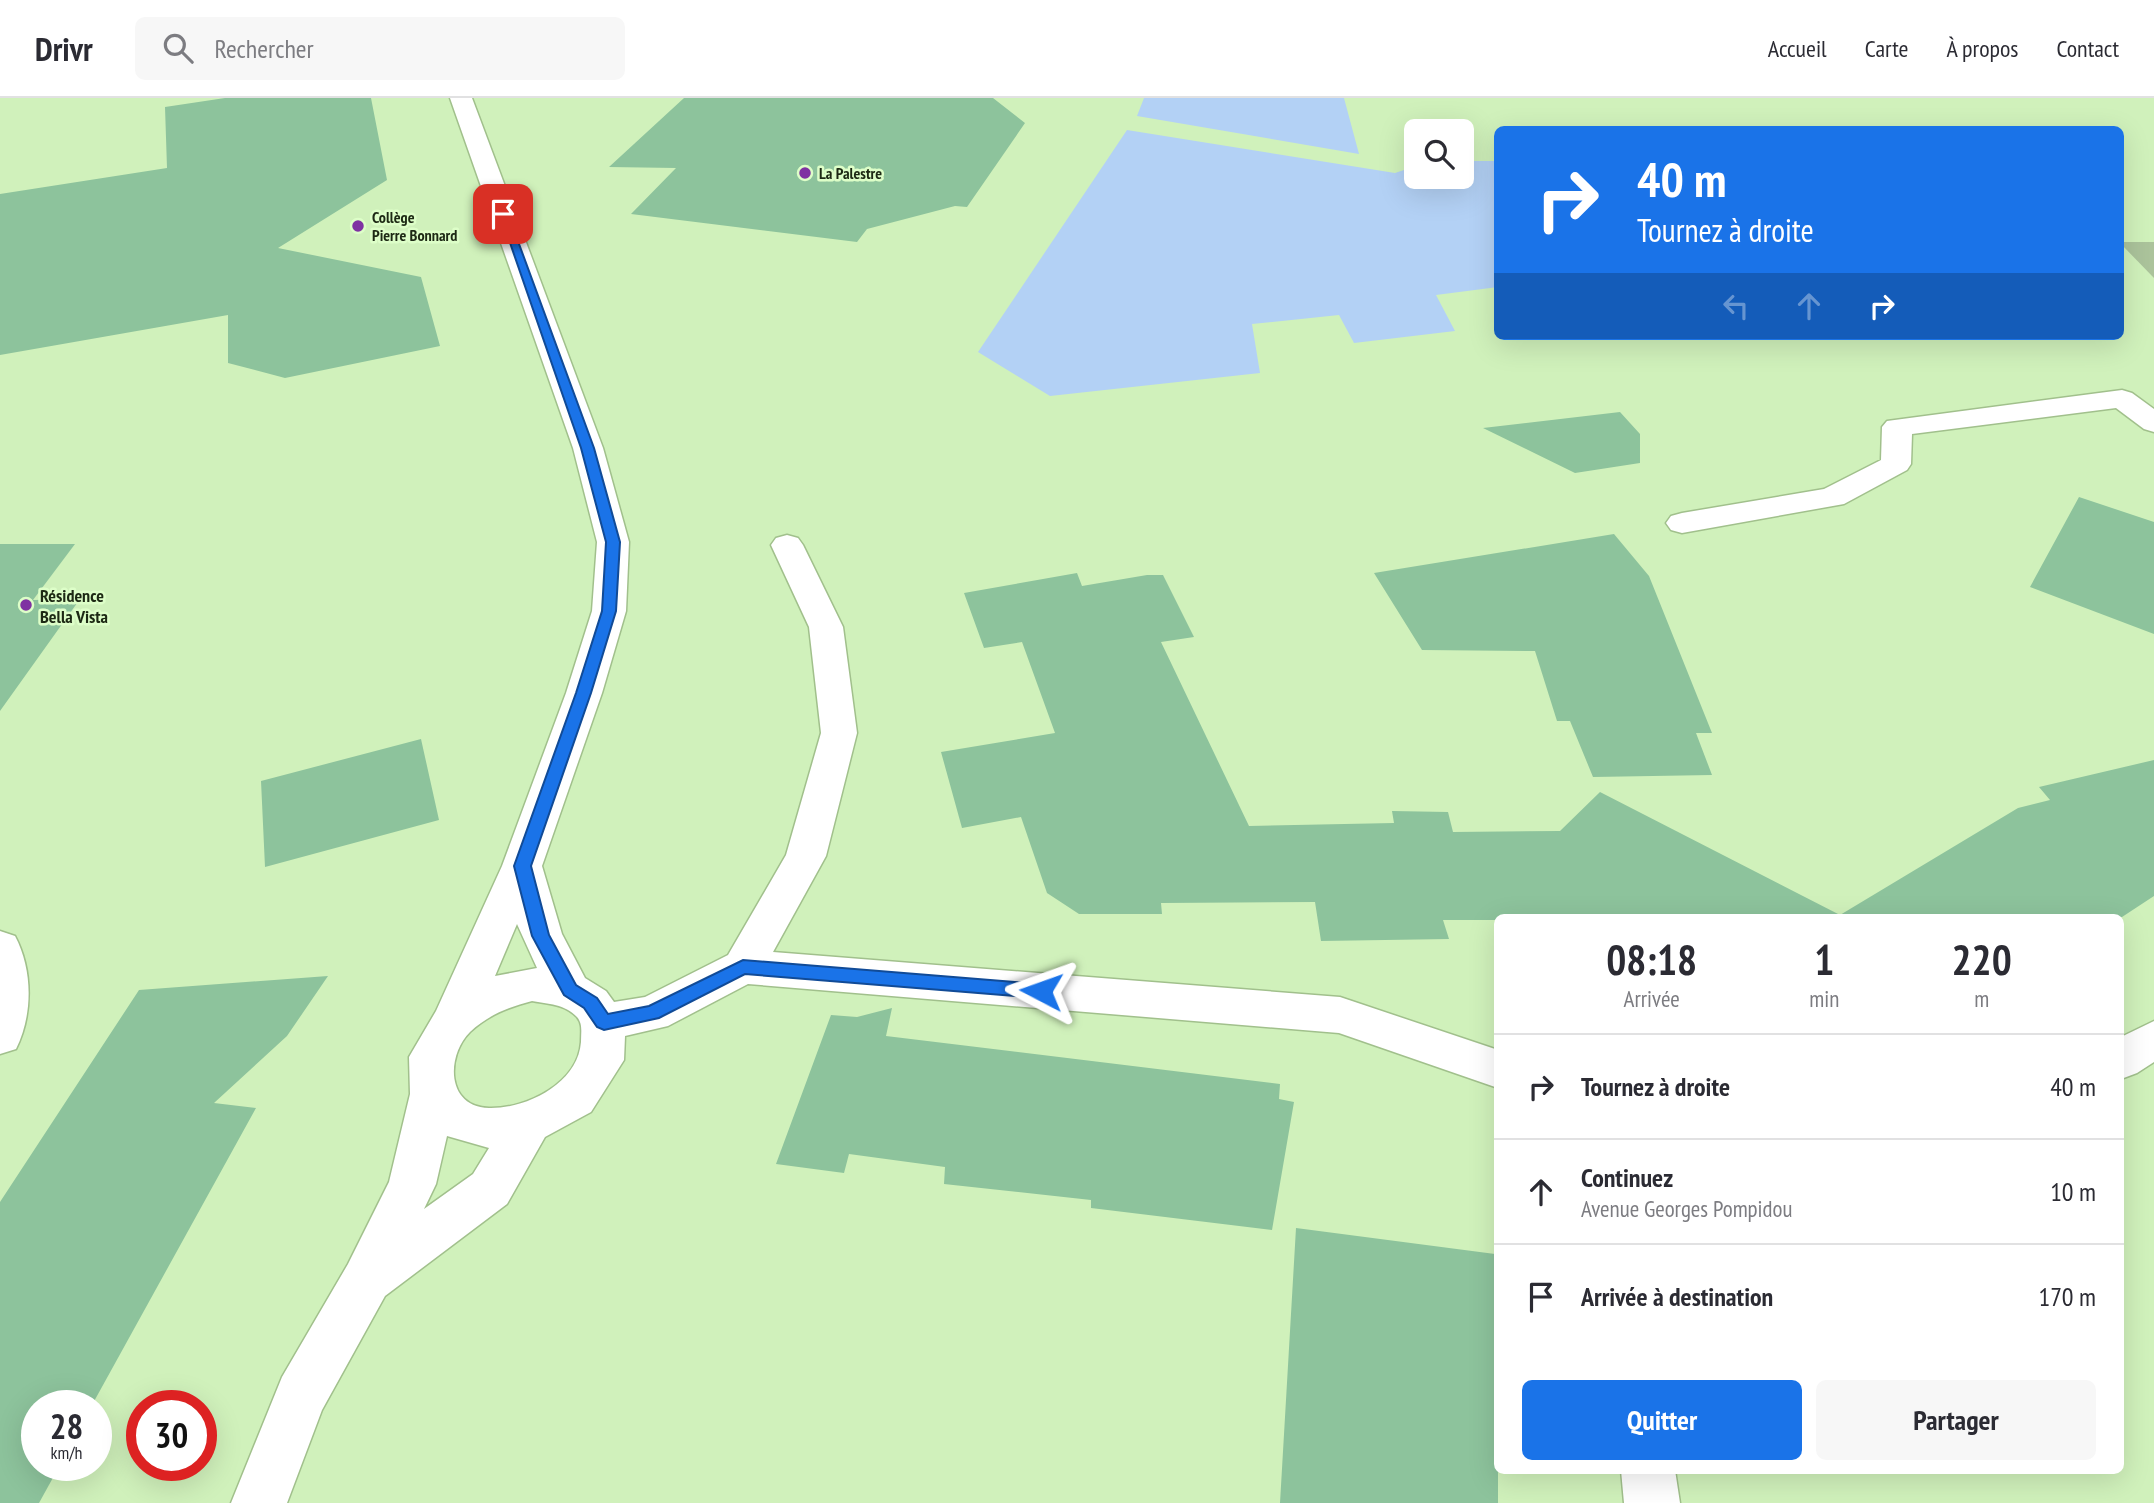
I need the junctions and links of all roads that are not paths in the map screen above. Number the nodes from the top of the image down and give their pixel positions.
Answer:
1 (461, 98) edge
2 (2154, 423) edge
3 (1682, 523) dead end
4 (787, 545) dead end
5 (522, 866) junction
6 (0, 948) edge
7 (743, 967) junction
8 (570, 990) junction
9 (454, 1020) junction
10 (604, 1022) junction
11 (0, 1036) edge
12 (2154, 1039) edge
13 (2124, 1058) edge
14 (1494, 1068) edge
15 (433, 1094) junction
16 (529, 1123) junction
17 (366, 1281) junction
18 (1648, 1474) edge
19 (260, 1503) edge
20 (1652, 1503) edge

1 - 5 street
2 - 3 street
4 - 7 street
5 - 8 street
5 - 9 street
6 - 11 street
7 - 10 street
7 - 14 street
8 - 9 street
8 - 10 street
9 - 15 street
10 - 16 street
12 - 13 street
15 - 16 street
15 - 17 street
16 - 17 street
17 - 19 street
18 - 20 street

